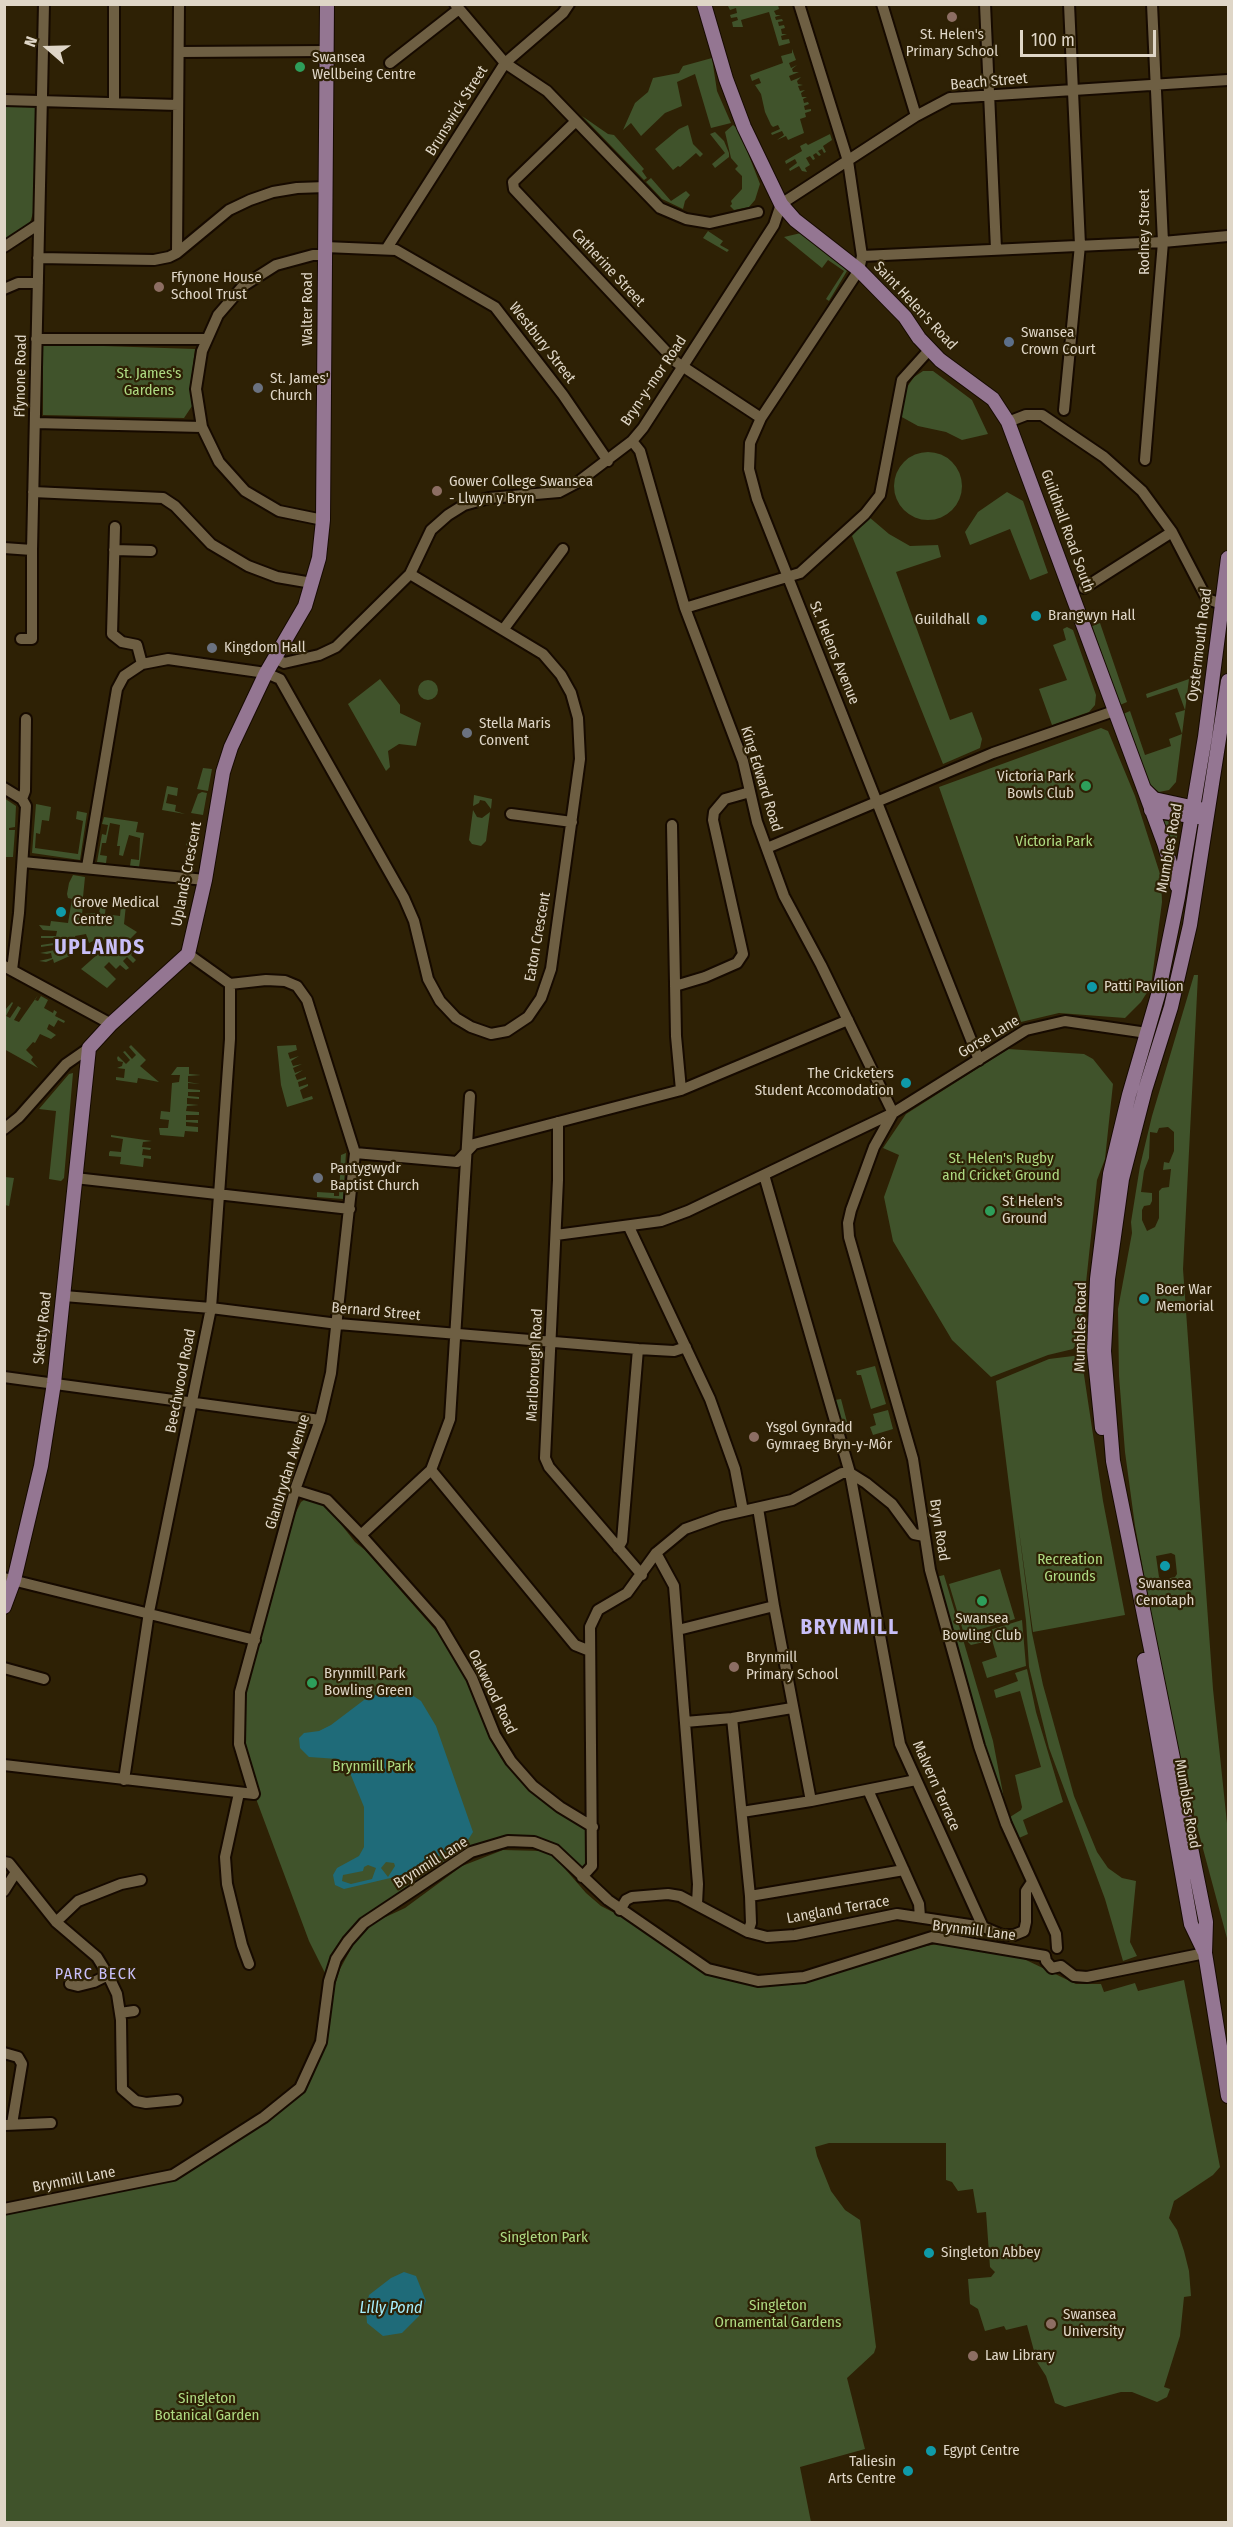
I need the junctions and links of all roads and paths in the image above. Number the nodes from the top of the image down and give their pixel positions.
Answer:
1 (44, 4) edge
2 (114, 4) edge
3 (179, 4) edge
4 (327, 4) edge
5 (569, 4) edge
6 (704, 4) edge
7 (800, 4) edge
8 (882, 4) edge
9 (985, 4) edge
10 (1070, 4) edge
11 (1152, 4) edge
12 (457, 7) edge
13 (327, 51) junction
14 (179, 52) junction
15 (390, 63) dead end
16 (505, 63) junction
17 (1228, 80) edge
18 (1156, 84) junction
19 (1073, 91) junction
20 (989, 96) junction
21 (4, 100) edge
22 (42, 101) junction
23 (114, 103) junction
24 (178, 105) junction
25 (916, 116) junction
26 (576, 121) junction
27 (848, 160) junction
28 (326, 187) junction
29 (781, 204) junction
30 (758, 212) dead end
31 (39, 224) junction
32 (1228, 236) edge
33 (1163, 242) junction
34 (1080, 246) junction
35 (4, 247) edge
36 (387, 248) junction
37 (996, 249) junction
38 (325, 251) junction
39 (177, 253) junction
40 (862, 256) junction
41 (38, 258) junction
42 (859, 270) junction
43 (38, 283) junction
44 (4, 288) edge
45 (36, 339) junction
46 (207, 339) junction
47 (930, 349) junction
48 (683, 367) junction
49 (1064, 410) dead end
50 (761, 418) junction
51 (1008, 422) junction
52 (35, 423) junction
53 (202, 427) junction
54 (632, 441) junction
55 (1145, 460) dead end
56 (608, 461) junction
57 (33, 492) junction
58 (323, 520) junction
59 (115, 528) dead end
60 (1172, 532) junction
61 (4, 548) edge
62 (563, 549) dead end
63 (32, 550) junction
64 (114, 550) junction
65 (151, 551) dead end
66 (1228, 558) edge
67 (410, 573) junction
68 (788, 577) junction
69 (312, 584) junction
70 (1084, 588) dead end
71 (1222, 604) junction
72 (685, 608) junction
73 (503, 630) junction
74 (21, 639) dead end
75 (275, 658) junction
76 (142, 664) junction
77 (266, 674) junction
78 (1228, 681) edge
79 (1114, 711) junction
80 (26, 719) dead end
81 (1205, 736) joint
82 (1200, 769) junction
83 (1214, 779) junction
84 (1141, 785) junction
85 (4, 788) edge
86 (750, 792) junction
87 (22, 799) junction
88 (877, 802) junction
89 (1173, 804) junction
90 (1150, 810) junction
91 (1196, 812) junction
92 (511, 814) dead end
93 (572, 822) junction
94 (672, 825) dead end
95 (1205, 837) junction
96 (767, 848) junction
97 (23, 862) junction
98 (87, 867) junction
99 (205, 880) junction
100 (1179, 897) junction
101 (4, 927) edge
102 (18, 928) junction
103 (188, 954) junction
104 (8, 968) edge
105 (230, 984) junction
106 (675, 986) junction
107 (848, 1020) junction
108 (111, 1024) junction
109 (1147, 1033) junction
110 (89, 1048) junction
111 (979, 1060) junction
112 (681, 1090) junction
113 (470, 1096) dead end
114 (893, 1113) junction
115 (558, 1122) junction
116 (4, 1129) edge
117 (468, 1152) junction
118 (355, 1153) junction
119 (764, 1175) junction
120 (75, 1178) junction
121 (218, 1194) junction
122 (350, 1209) junction
123 (629, 1227) junction
124 (556, 1235) junction
125 (1103, 1279) junction
126 (64, 1296) junction
127 (211, 1308) junction
128 (338, 1324) junction
129 (456, 1333) junction
130 (551, 1340) junction
131 (686, 1347) junction
132 (638, 1349) junction
133 (4, 1377) edge
134 (54, 1383) junction
135 (192, 1403) junction
136 (320, 1420) junction
137 (431, 1470) junction
138 (850, 1473) junction
139 (295, 1490) junction
140 (758, 1508) junction
141 (743, 1511) junction
142 (361, 1535) junction
143 (924, 1536) junction
144 (618, 1548) junction
145 (656, 1553) junction
146 (642, 1575) junction
147 (9, 1579) edge
148 (774, 1606) junction
149 (4, 1607) edge
150 (149, 1612) junction
151 (678, 1630) junction
152 (255, 1640) junction
153 (590, 1651) junction
154 (4, 1668) edge
155 (44, 1679) dead end
156 (792, 1708) junction
157 (732, 1718) junction
158 (685, 1722) junction
159 (4, 1765) edge
160 (124, 1780) junction
161 (916, 1780) junction
162 (868, 1790) junction
163 (239, 1793) junction
164 (811, 1801) junction
165 (742, 1812) junction
166 (593, 1827) junction
167 (4, 1862) edge
168 (904, 1870) junction
169 (16, 1872) junction
170 (582, 1877) junction
171 (141, 1880) dead end
172 (1032, 1882) junction
173 (4, 1891) edge
174 (750, 1896) junction
175 (698, 1904) junction
176 (620, 1910) junction
177 (920, 1917) junction
178 (56, 1922) junction
179 (983, 1927) junction
180 (748, 1932) junction
181 (1057, 1948) junction
182 (1205, 1953) junction
183 (1045, 1956) junction
184 (249, 1964) dead end
185 (1061, 1966) junction
186 (108, 1975) junction
187 (70, 1984) dead end
188 (134, 2011) dead end
189 (120, 2016) junction
190 (4, 2053) edge
191 (1228, 2096) edge
192 (177, 2100) dead end
193 (51, 2122) dead end
194 (8, 2125) edge
195 (4, 2209) edge

1 - 22 street, Ffynone Road
2 - 23 street
3 - 14 street
4 - 13 main road, Walter Road
5 - 16 street, Brunswick Street
6 - 29 main road, Saint Helen's Road
7 - 27 street
8 - 25 street
9 - 20 street
10 - 19 street
11 - 18 street, Rodney Street
12 - 15 street
12 - 16 street
13 - 14 street
13 - 28 main road, Walter Road
14 - 24 street
16 - 26 street
16 - 36 street, Brunswick Street
17 - 18 street, Beach Street
18 - 19 street, Beach Street
18 - 33 street, Rodney Street
19 - 20 street, Beach Street
19 - 34 street
20 - 25 street, Beach Street
20 - 37 street
21 - 22 street
22 - 23 street
22 - 31 street, Ffynone Road
23 - 24 street
24 - 39 street
25 - 27 street, Beach Street
26 - 30 street
26 - 48 street, Catherine Street
27 - 29 street, Beach Street
27 - 40 street
28 - 38 main road, Walter Road
28 - 39 street
29 - 42 main road, Saint Helen's Road
29 - 48 street, Bryn-y-mor Road
31 - 35 street
31 - 41 street, Ffynone Road
32 - 33 street
33 - 34 street
33 - 55 street, Rodney Street
34 - 37 street
34 - 49 street
36 - 38 street, Westbury Street
36 - 56 street, Westbury Street
37 - 40 street
38 - 46 street, Westbury Street
38 - 58 main road, Walter Road
39 - 41 street
40 - 42 street
41 - 43 street, Ffynone Road
42 - 47 main road, Saint Helen's Road
42 - 50 street, St. Helens Avenue
43 - 44 street
43 - 45 street, Ffynone Road
45 - 46 street
45 - 52 street, Ffynone Road
46 - 53 street, Westbury Street
47 - 51 main road, Saint Helen's Road
47 - 68 street
48 - 50 street, Catherine Street
48 - 54 street, Bryn-y-mor Road
50 - 68 street, St. Helens Avenue
51 - 60 street
51 - 79 main road, Guildhall Road South
52 - 53 street
52 - 57 street, Ffynone Road
53 - 58 street, Westbury Street
54 - 56 street, Bryn-y-mor Road
54 - 72 street, King Edward Road
56 - 67 street, Bryn-y-mor Road
57 - 63 street, Ffynone Road
57 - 69 street
58 - 69 main road, Walter Road
59 - 64 street
60 - 70 street
60 - 71 street
61 - 63 street
62 - 73 street
63 - 74 street, Ffynone Road
64 - 65 street
64 - 76 street
66 - 71 main road, Oystermouth Road
67 - 73 street, Eaton Crescent
67 - 75 street, Bryn-y-mor Road
68 - 72 street
68 - 88 street, St. Helens Avenue
69 - 75 main road, Walter Road
71 - 81 main road, Oystermouth Road
72 - 86 street, King Edward Road
73 - 93 street, Eaton Crescent
75 - 77 main road, Walter Road
76 - 77 street
76 - 98 street
77 - 93 street, Eaton Crescent
77 - 99 main road, Uplands Crescent
78 - 83 main road
79 - 84 main road, Guildhall Road South
79 - 88 street
80 - 87 street
81 - 82 main road, Mumbles Road
82 - 89 main road
82 - 91 main road, Mumbles Road
83 - 91 main road
83 - 95 main road, Mumbles Road
84 - 89 main road
84 - 90 main road, Guildhall Road South
85 - 87 street
86 - 96 street, King Edward Road
86 - 106 street
87 - 97 street
88 - 96 street
88 - 111 street, St. Helens Avenue
89 - 91 main road
90 - 91 main road
90 - 100 main road, Guildhall Road South
91 - 95 main road
91 - 100 main road, Mumbles Road
92 - 93 street
94 - 106 street
95 - 125 main road, Mumbles Road
96 - 107 street, King Edward Road
97 - 98 street
97 - 102 street
98 - 99 street
99 - 103 main road, Uplands Crescent
100 - 109 main road, Mumbles Road
101 - 102 street
102 - 104 street
103 - 105 street
103 - 108 main road
104 - 108 street
105 - 118 street
105 - 121 street, Beechwood Road
106 - 112 street
107 - 112 street
107 - 114 street, King Edward Road
108 - 110 main road
109 - 111 street, Gorse Lane
109 - 125 main road, Mumbles Road
110 - 116 street
110 - 120 main road, Sketty Road
111 - 114 street, Gorse Lane
112 - 115 street
113 - 117 street
114 - 119 street, Gorse Lane
114 - 143 street, Bryn Road
115 - 117 street
115 - 124 street, Marlborough Road
117 - 118 street
117 - 129 street
118 - 122 street, Glanbrydan Avenue
119 - 123 street, Gorse Lane
119 - 138 street, Malvern Terrace
120 - 121 street
120 - 126 main road, Sketty Road
121 - 122 street
121 - 127 street, Beechwood Road
122 - 128 street, Glanbrydan Avenue
123 - 124 street, Gorse Lane
123 - 131 street
124 - 130 street, Marlborough Road
125 - 182 main road, Mumbles Road
126 - 127 street, Bernard Street
126 - 134 main road, Sketty Road
127 - 128 street, Bernard Street
127 - 135 street, Beechwood Road
128 - 129 street, Bernard Street
128 - 136 street, Glanbrydan Avenue
129 - 130 street, Bernard Street
129 - 137 street
130 - 132 street, Bernard Street
130 - 144 street, Marlborough Road
131 - 132 street, Bernard Street
131 - 141 street
132 - 144 street
133 - 134 street
134 - 135 street
134 - 147 main road, Sketty Road
135 - 136 street
135 - 150 street, Beechwood Road
136 - 139 street, Glanbrydan Avenue
137 - 142 street
137 - 153 street
138 - 140 street
138 - 143 street
138 - 161 street, Malvern Terrace
139 - 142 street, Oakwood Road
139 - 152 street, Glanbrydan Avenue
140 - 141 street
140 - 148 street
141 - 145 street
142 - 166 street, Oakwood Road
143 - 172 street, Bryn Road
144 - 146 street, Marlborough Road
145 - 146 street
145 - 151 street
146 - 153 street
147 - 149 main road, Sketty Road
147 - 150 street
148 - 151 street
148 - 156 street
150 - 152 street
150 - 160 street, Beechwood Road
151 - 158 street
152 - 163 street, Glanbrydan Avenue
153 - 166 street
154 - 155 street
156 - 157 street
156 - 164 street
157 - 158 street
157 - 165 street
158 - 175 street
159 - 160 street
160 - 163 street
161 - 162 street
161 - 179 street, Malvern Terrace
162 - 164 street
162 - 168 street
163 - 184 street
164 - 165 street
165 - 174 street
166 - 170 street
167 - 169 street
168 - 174 street
168 - 177 street
169 - 173 street
169 - 178 street
170 - 176 street, Brynmill Lane
170 - 195 street, Brynmill Lane
171 - 178 street
172 - 179 street, Langland Terrace
172 - 181 street, Bryn Road
174 - 180 street
175 - 176 street, Langland Terrace
175 - 180 street, Langland Terrace
176 - 183 street, Brynmill Lane
177 - 179 street, Langland Terrace
177 - 180 street, Langland Terrace
178 - 186 street
181 - 183 street
181 - 185 street
182 - 185 street, Brynmill Lane
182 - 191 main road, Mumbles Road
183 - 185 street, Brynmill Lane
186 - 187 street
186 - 189 street
188 - 189 street
189 - 192 street
190 - 194 street
193 - 194 street

